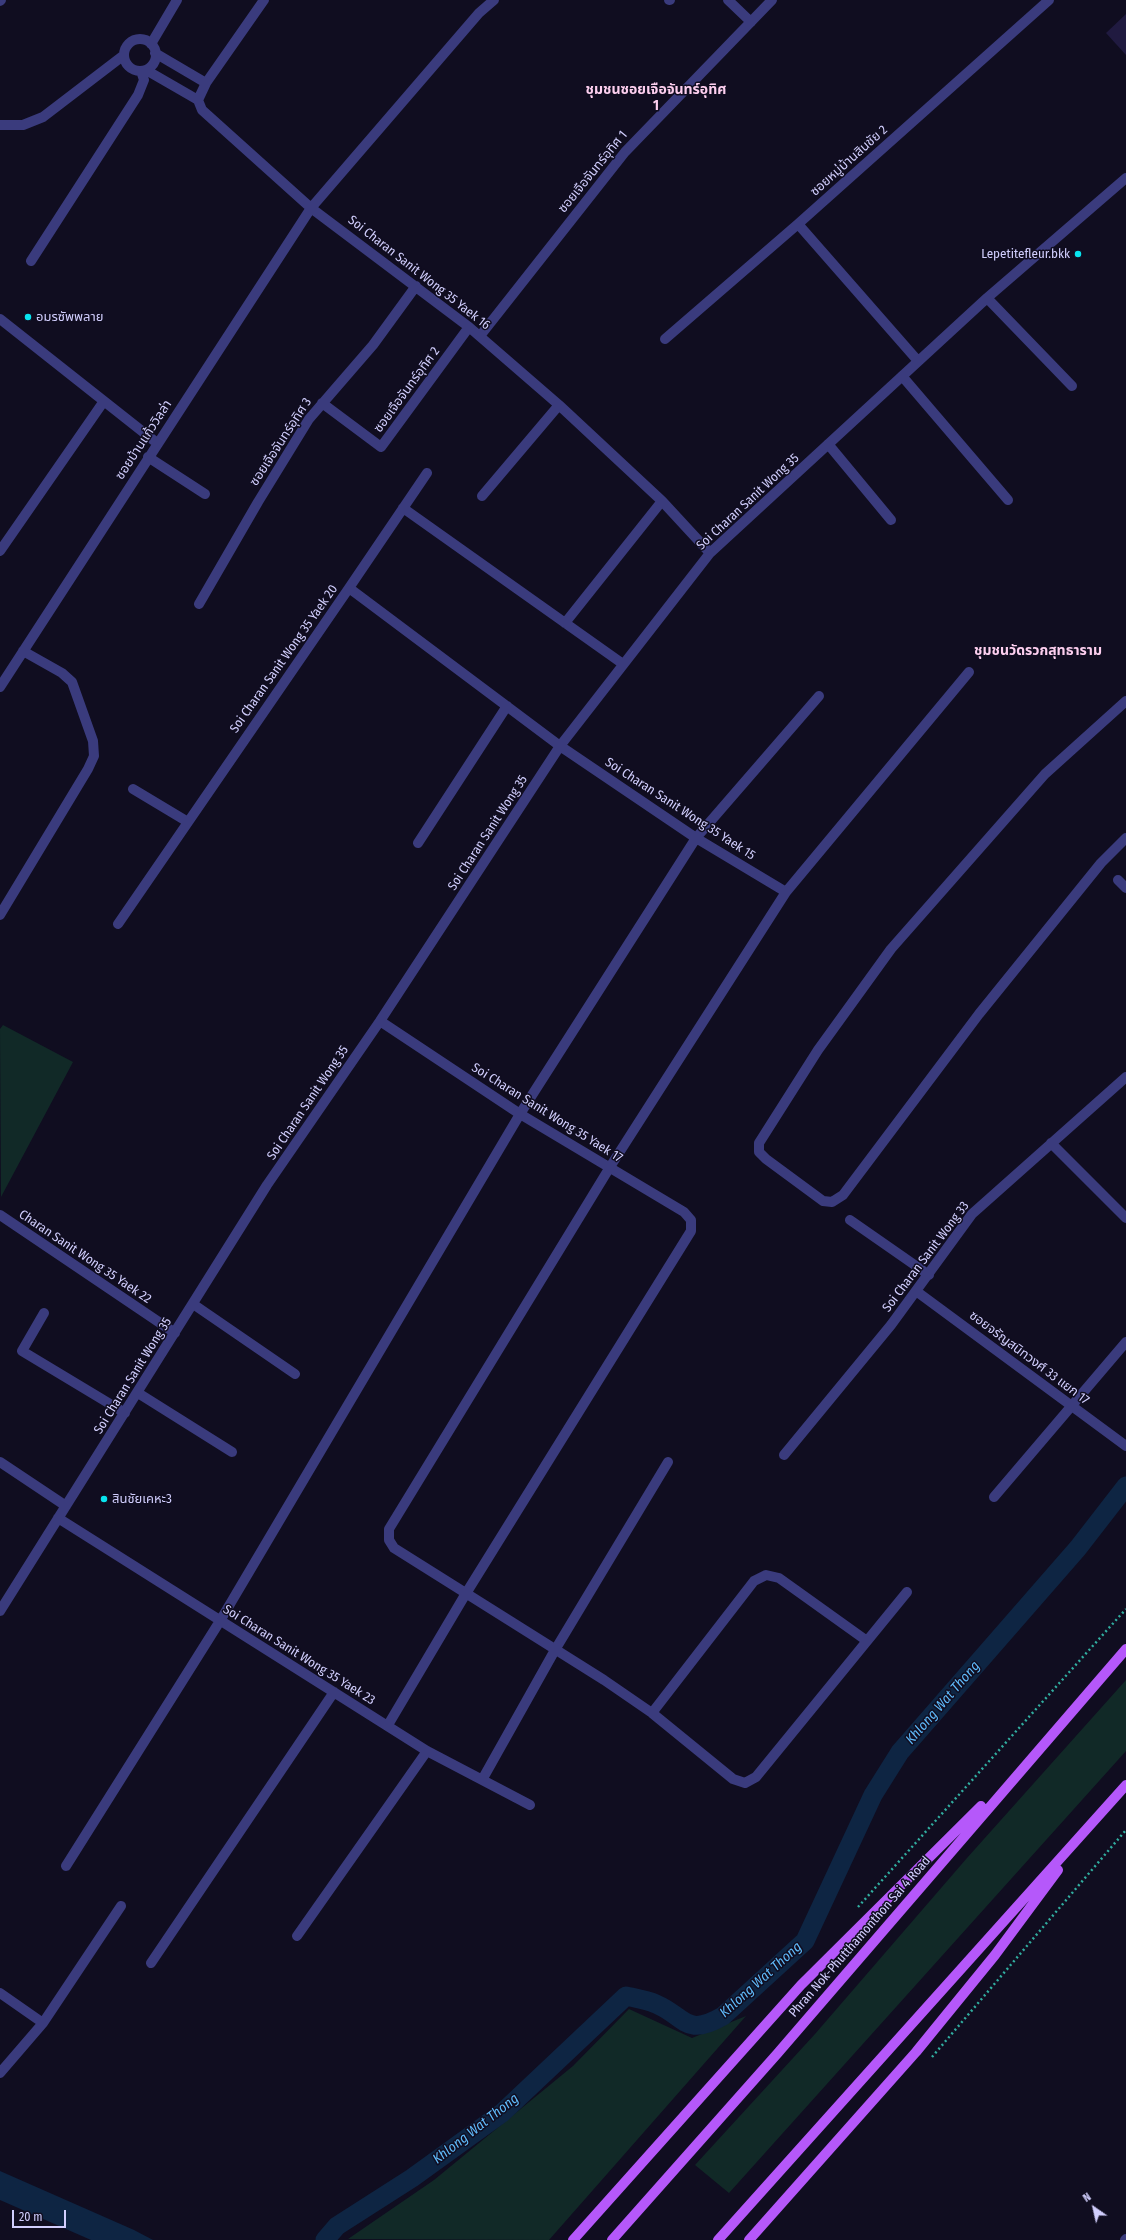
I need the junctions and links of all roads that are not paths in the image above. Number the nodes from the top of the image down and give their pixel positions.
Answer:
1 (177, 0) edge
2 (264, 0) edge
3 (494, 0) edge
4 (728, 0) edge
5 (772, 0) edge
6 (1049, 0) edge
7 (750, 22) junction
8 (153, 48) junction
9 (124, 55) junction
10 (144, 70) junction
11 (206, 83) junction
12 (198, 100) junction
13 (0, 125) edge
14 (1126, 178) edge
15 (311, 208) junction
16 (798, 224) junction
17 (31, 261) dead end
18 (416, 286) junction
19 (987, 298) junction
20 (0, 319) edge
21 (469, 327) junction
22 (480, 336) junction
23 (665, 338) dead end
24 (918, 361) junction
25 (902, 376) junction
26 (1072, 386) dead end
27 (104, 401) junction
28 (322, 403) junction
29 (559, 404) junction
30 (157, 443) junction
31 (828, 444) junction
32 (148, 457) junction
33 (427, 473) dead end
34 (205, 494) dead end
35 (482, 496) dead end
36 (1008, 500) dead end
37 (662, 501) junction
38 (403, 508) junction
39 (891, 520) dead end
40 (0, 551) edge
41 (710, 553) junction
42 (349, 588) junction
43 (199, 604) dead end
44 (565, 623) junction
45 (23, 651) junction
46 (623, 664) junction
47 (969, 672) dead end
48 (0, 687) edge
49 (820, 696) dead end
50 (1126, 701) edge
51 (507, 706) junction
52 (560, 746) junction
53 (133, 789) dead end
54 (188, 822) junction
55 (696, 838) junction
56 (1126, 838) edge
57 (418, 843) dead end
58 (1118, 880) dead end
59 (1126, 888) edge
60 (786, 892) junction
61 (0, 915) edge
62 (118, 924) dead end
63 (380, 1021) junction
64 (1126, 1077) edge
65 (520, 1114) junction
66 (1051, 1143) junction
67 (610, 1167) junction
68 (0, 1216) edge
69 (1126, 1218) edge
70 (850, 1220) dead end
71 (929, 1275) junction
72 (916, 1290) junction
73 (193, 1304) junction
74 (44, 1313) dead end
75 (175, 1333) junction
76 (1126, 1342) edge
77 (296, 1374) dead end
78 (138, 1393) junction
79 (1072, 1406) junction
80 (125, 1413) junction
81 (1126, 1446) edge
82 (232, 1452) dead end
83 (784, 1455) dead end
84 (0, 1462) edge
85 (668, 1462) dead end
86 (994, 1497) dead end
87 (66, 1506) junction
88 (58, 1518) junction
89 (907, 1592) dead end
90 (465, 1595) junction
91 (0, 1611) edge
92 (220, 1621) junction
93 (867, 1641) junction
94 (1126, 1649) edge
95 (555, 1650) junction
96 (334, 1692) junction
97 (652, 1713) junction
98 (388, 1725) junction
99 (427, 1751) junction
100 (1028, 1760) junction
101 (482, 1780) junction
102 (1126, 1786) edge
103 (530, 1805) dead end
104 (1094, 1822) junction
105 (66, 1866) dead end
106 (121, 1906) dead end
107 (297, 1936) dead end
108 (151, 1963) dead end
109 (0, 1993) edge
110 (42, 2023) junction
111 (0, 2073) edge
112 (573, 2240) edge
113 (612, 2240) edge
114 (718, 2240) edge
115 (749, 2240) edge

1 - 8 street
2 - 11 street
3 - 15 street, ซอยบ้านแก้ววิลล่า
4 - 7 street
5 - 7 street, ซอยเจือจันทร์อุทิศ 1
6 - 16 street, ซอยหมู่บ้านสินชัย 2
7 - 22 street, ซอยเจือจันทร์อุทิศ 1
8 - 9 street
8 - 10 street
8 - 11 street
9 - 10 street
9 - 13 street
10 - 12 street
10 - 17 street
11 - 12 street
12 - 15 street, Soi Charan Sanit Wong 35 Yaek 16
14 - 19 street, Soi Charan Sanit Wong 35
15 - 18 street, Soi Charan Sanit Wong 35 Yaek 16
15 - 30 street, ซอยบ้านแก้ววิลล่า
16 - 23 street, ซอยหมู่บ้านสินชัย 2
16 - 24 street
18 - 21 street, Soi Charan Sanit Wong 35 Yaek 16
18 - 28 street, ซอยเจือจันทร์อุทิศ 3
19 - 24 street, Soi Charan Sanit Wong 35
19 - 26 street
20 - 27 street
21 - 22 street, Soi Charan Sanit Wong 35 Yaek 16
21 - 28 street, ซอยเจือจันทร์อุทิศ 2
22 - 29 street, Soi Charan Sanit Wong 35 Yaek 16
24 - 25 street, Soi Charan Sanit Wong 35
25 - 31 street, Soi Charan Sanit Wong 35
25 - 36 street
27 - 30 street
27 - 40 street
28 - 43 street, ซอยเจือจันทร์อุทิศ 3
29 - 35 street
29 - 37 street, Soi Charan Sanit Wong 35 Yaek 16
30 - 32 street, ซอยบ้านแก้ววิลล่า
31 - 39 street
31 - 41 street, Soi Charan Sanit Wong 35
32 - 34 street
32 - 45 street, ซอยบ้านแก้ววิลล่า
33 - 38 street
37 - 41 street, Soi Charan Sanit Wong 35 Yaek 16
37 - 44 street
38 - 42 street
38 - 44 street
41 - 46 street, Soi Charan Sanit Wong 35
42 - 51 street, Soi Charan Sanit Wong 35 Yaek 20
42 - 54 street, Soi Charan Sanit Wong 35 Yaek 20
44 - 46 street
45 - 48 street, ซอยบ้านแก้ววิลล่า
45 - 61 street
46 - 52 street, Soi Charan Sanit Wong 35
47 - 60 street
49 - 55 street
50 - 56 street
51 - 52 street, Soi Charan Sanit Wong 35 Yaek 20
51 - 57 street
52 - 55 street, Soi Charan Sanit Wong 35 Yaek 15
52 - 63 street, Soi Charan Sanit Wong 35
53 - 54 street
54 - 62 street, Soi Charan Sanit Wong 35 Yaek 20
55 - 60 street, Soi Charan Sanit Wong 35 Yaek 15
55 - 65 street
58 - 59 street
60 - 67 street
63 - 65 street, Soi Charan Sanit Wong 35 Yaek 17
63 - 73 street, Soi Charan Sanit Wong 35
64 - 66 street, Soi Charan Sanit Wong 33
65 - 67 street, Soi Charan Sanit Wong 35 Yaek 17
65 - 92 street
66 - 69 street
66 - 71 street, Soi Charan Sanit Wong 33
67 - 90 street
67 - 90 street, Soi Charan Sanit Wong 35 Yaek 17
68 - 75 street, Charan Sanit Wong 35 Yaek 22
70 - 71 street
71 - 72 street, Soi Charan Sanit Wong 33
72 - 79 street, ซอยจรัญสนิทวงศ์ 33 แยก 17
72 - 83 street, Soi Charan Sanit Wong 33
73 - 75 street, Soi Charan Sanit Wong 35
73 - 77 street
74 - 80 street
75 - 78 street, Soi Charan Sanit Wong 35
76 - 79 street
78 - 80 street, Soi Charan Sanit Wong 35
78 - 82 street
79 - 81 street, ซอยจรัญสนิทวงศ์ 33 แยก 17
79 - 86 street
80 - 87 street, Soi Charan Sanit Wong 35
84 - 87 street
85 - 95 street
87 - 88 street, Soi Charan Sanit Wong 35
88 - 91 street, Soi Charan Sanit Wong 35
88 - 92 street, Soi Charan Sanit Wong 35 Yaek 23
89 - 93 street
90 - 95 street
90 - 98 street
92 - 96 street, Soi Charan Sanit Wong 35 Yaek 23
92 - 105 street
93 - 97 street
93 - 97 street
94 - 100 main road, Phran Nok-Phutthamonthon Sai 4 Road
95 - 97 street
95 - 101 street
96 - 98 street, Soi Charan Sanit Wong 35 Yaek 23
96 - 108 street
98 - 99 street, Soi Charan Sanit Wong 35 Yaek 23
99 - 101 street, Soi Charan Sanit Wong 35 Yaek 23
99 - 107 street
100 - 112 main road
100 - 113 main road, Phran Nok-Phutthamonthon Sai 4 Road
101 - 103 street, Soi Charan Sanit Wong 35 Yaek 23
102 - 104 main road
104 - 114 main road
104 - 115 main road
106 - 110 street
109 - 110 street
110 - 111 street

